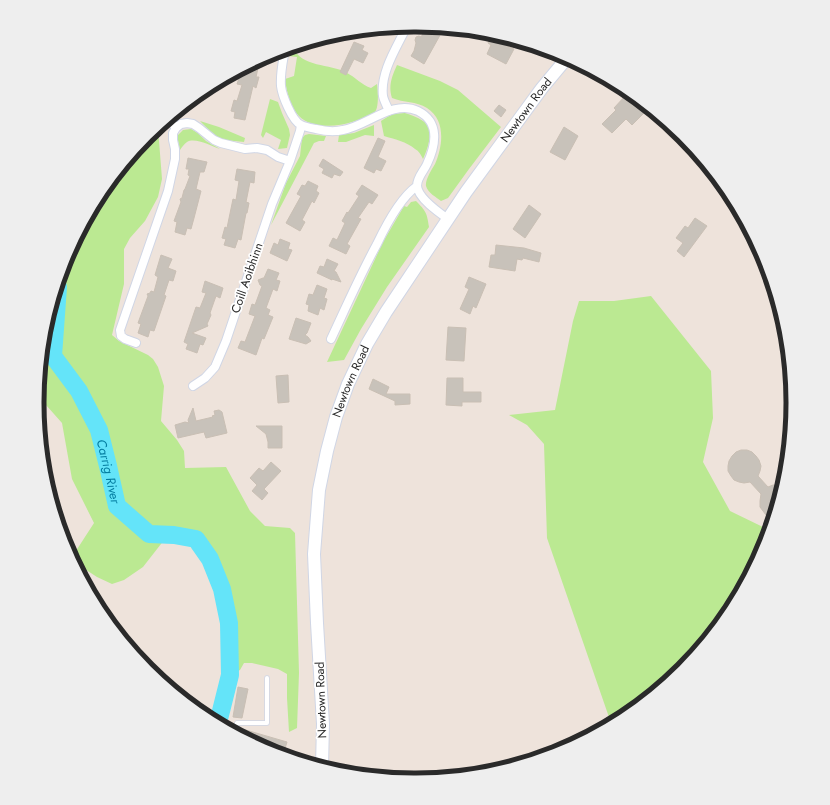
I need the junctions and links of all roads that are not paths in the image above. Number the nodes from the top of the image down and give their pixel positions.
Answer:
1 (404, 32) edge
2 (283, 56) edge
3 (563, 63) edge
4 (389, 111) junction
5 (172, 123) edge
6 (301, 125) junction
7 (176, 128) junction
8 (290, 161) junction
9 (417, 186) junction
10 (448, 219) junction
11 (331, 339) dead end
12 (136, 343) dead end
13 (193, 386) dead end
14 (267, 678) dead end
15 (236, 726) edge
16 (322, 761) edge

1 - 4 street
2 - 6 street
3 - 10 main road, Newtown Road
4 - 6 street
4 - 9 street
5 - 7 street
6 - 8 street, Coill Aoibhinn
7 - 8 street
7 - 12 street
8 - 13 street, Coill Aoibhinn
9 - 10 street
9 - 11 street
10 - 16 main road, Newtown Road
14 - 15 lane

